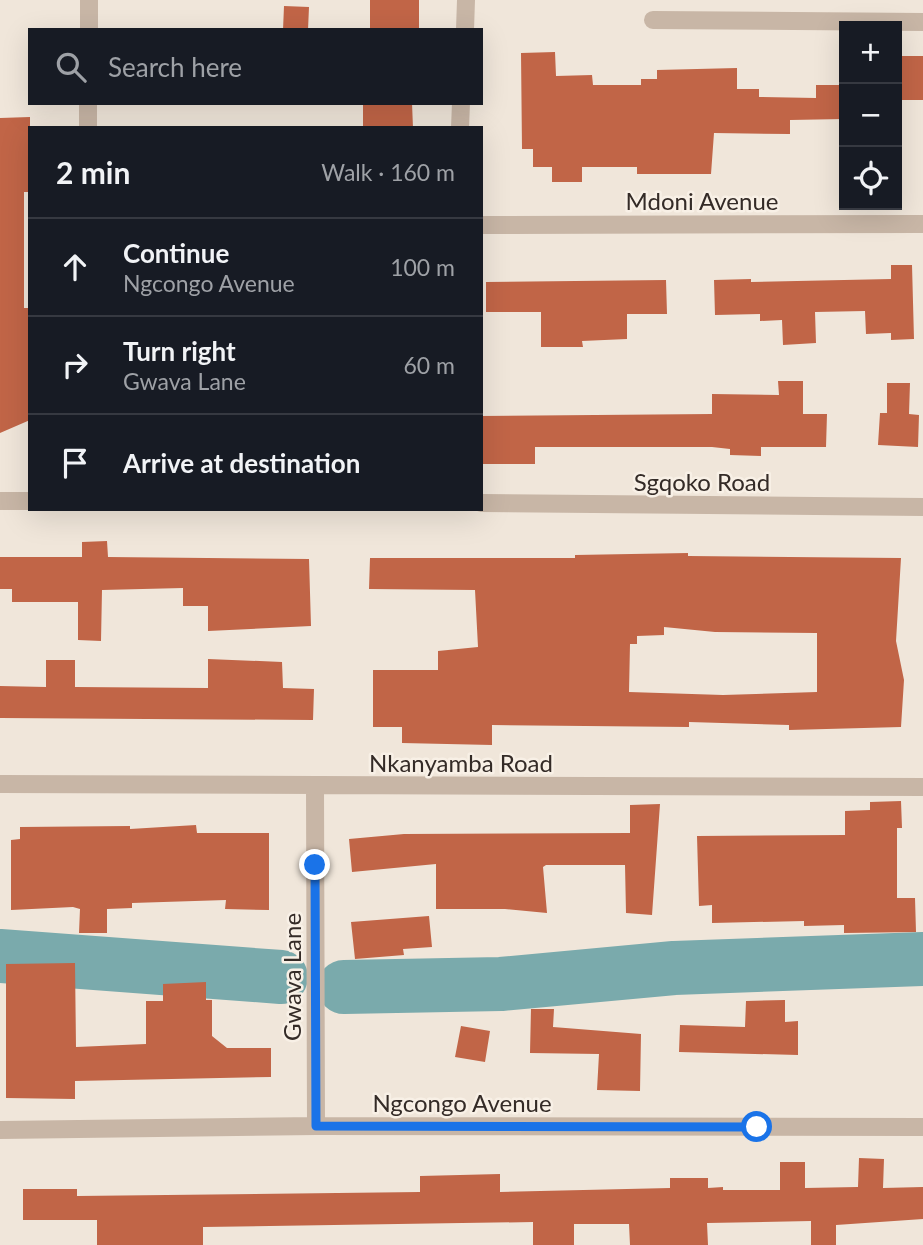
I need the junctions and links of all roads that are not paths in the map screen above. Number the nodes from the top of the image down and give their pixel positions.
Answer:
1 (89, 0) edge
2 (466, 0) edge
3 (653, 20) dead end
4 (923, 22) edge
5 (89, 28) edge
6 (465, 28) edge
7 (88, 105) edge
8 (461, 105) edge
9 (88, 126) edge
10 (460, 126) edge
11 (923, 224) edge
12 (483, 225) edge
13 (0, 501) edge
14 (28, 501) edge
15 (483, 503) edge
16 (923, 507) edge
17 (0, 784) edge
18 (315, 786) junction
19 (923, 786) edge
20 (316, 1126) junction
21 (923, 1127) edge
22 (0, 1130) edge

1 - 5 street
2 - 6 street
3 - 4 street
7 - 9 street
8 - 10 street
11 - 12 street, Mdoni Avenue
13 - 14 street
15 - 16 street, Sgqoko Road
17 - 18 street, Nkanyamba Road
18 - 19 street, Nkanyamba Road
18 - 20 street, Gwava Lane
20 - 21 street, Ngcongo Avenue
20 - 22 street, Ngcongo Avenue

